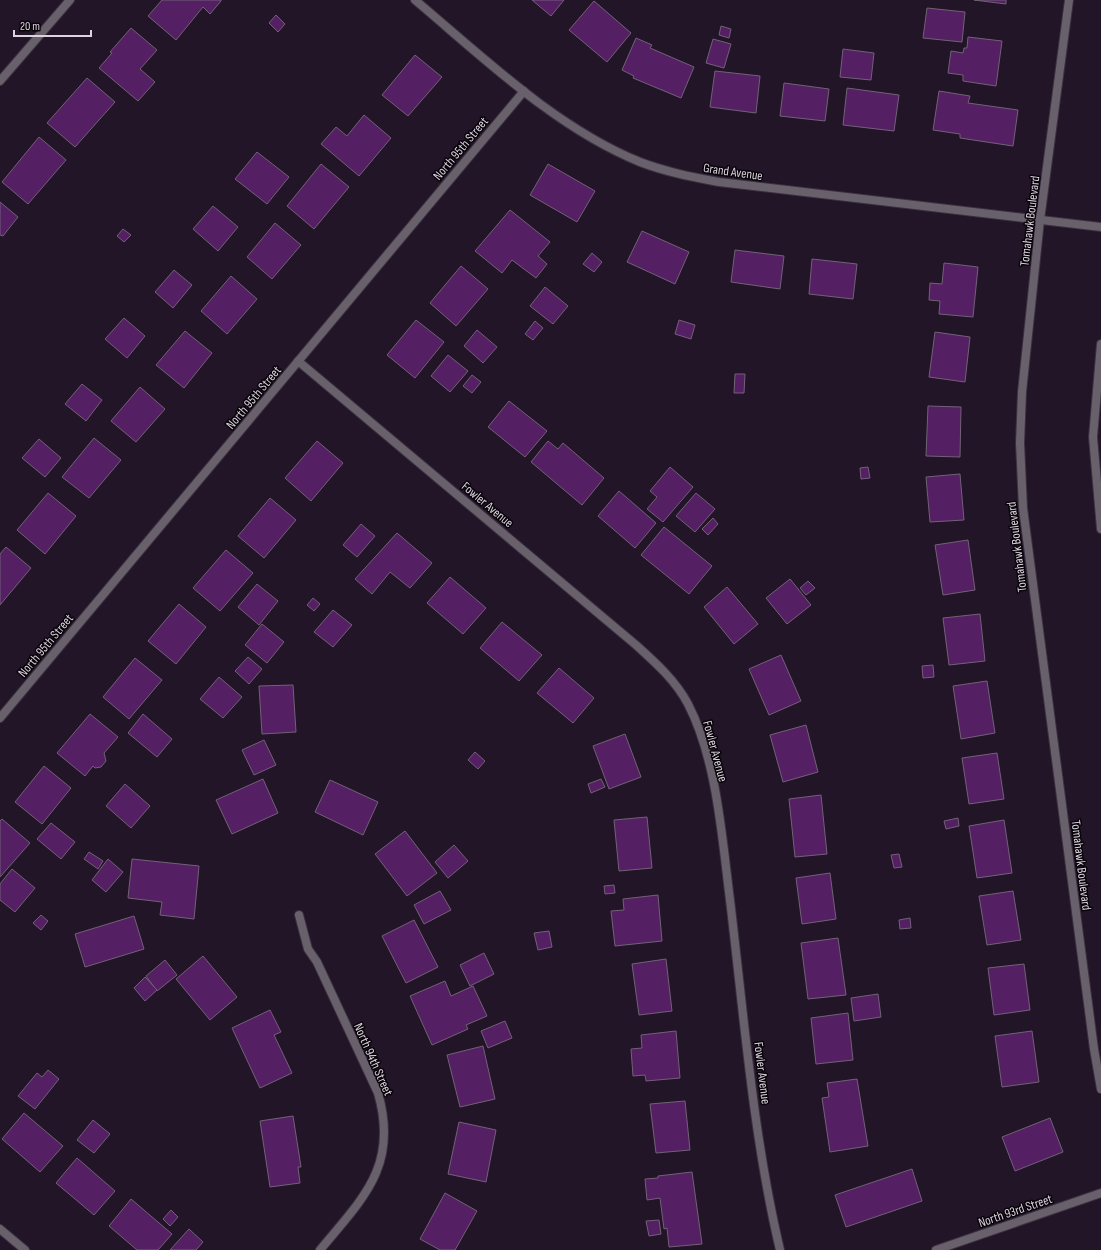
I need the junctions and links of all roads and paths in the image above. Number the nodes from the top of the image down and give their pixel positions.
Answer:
1 (70, 0) edge
2 (415, 0) edge
3 (1069, 0) edge
4 (0, 81) edge
5 (524, 91) junction
6 (1040, 220) junction
7 (1101, 227) edge
8 (1101, 344) edge
9 (298, 361) junction
10 (1101, 529) edge
11 (0, 718) edge
12 (299, 915) dead end
13 (1101, 1089) edge
14 (1101, 1193) edge
15 (0, 1229) edge
16 (25, 1250) edge
17 (320, 1250) edge
18 (780, 1250) edge
19 (936, 1250) edge

1 - 4 street
2 - 5 street, Grand Avenue
3 - 6 street, Tomahawk Boulevard
5 - 6 street, Grand Avenue
5 - 9 street, North 95th Street
6 - 7 street, Grand Avenue
6 - 13 street, Tomahawk Boulevard
8 - 10 street
9 - 11 street, North 95th Street
9 - 18 street, Fowler Avenue
12 - 17 street, North 94th Street
14 - 19 street, North 93rd Street
15 - 16 street

